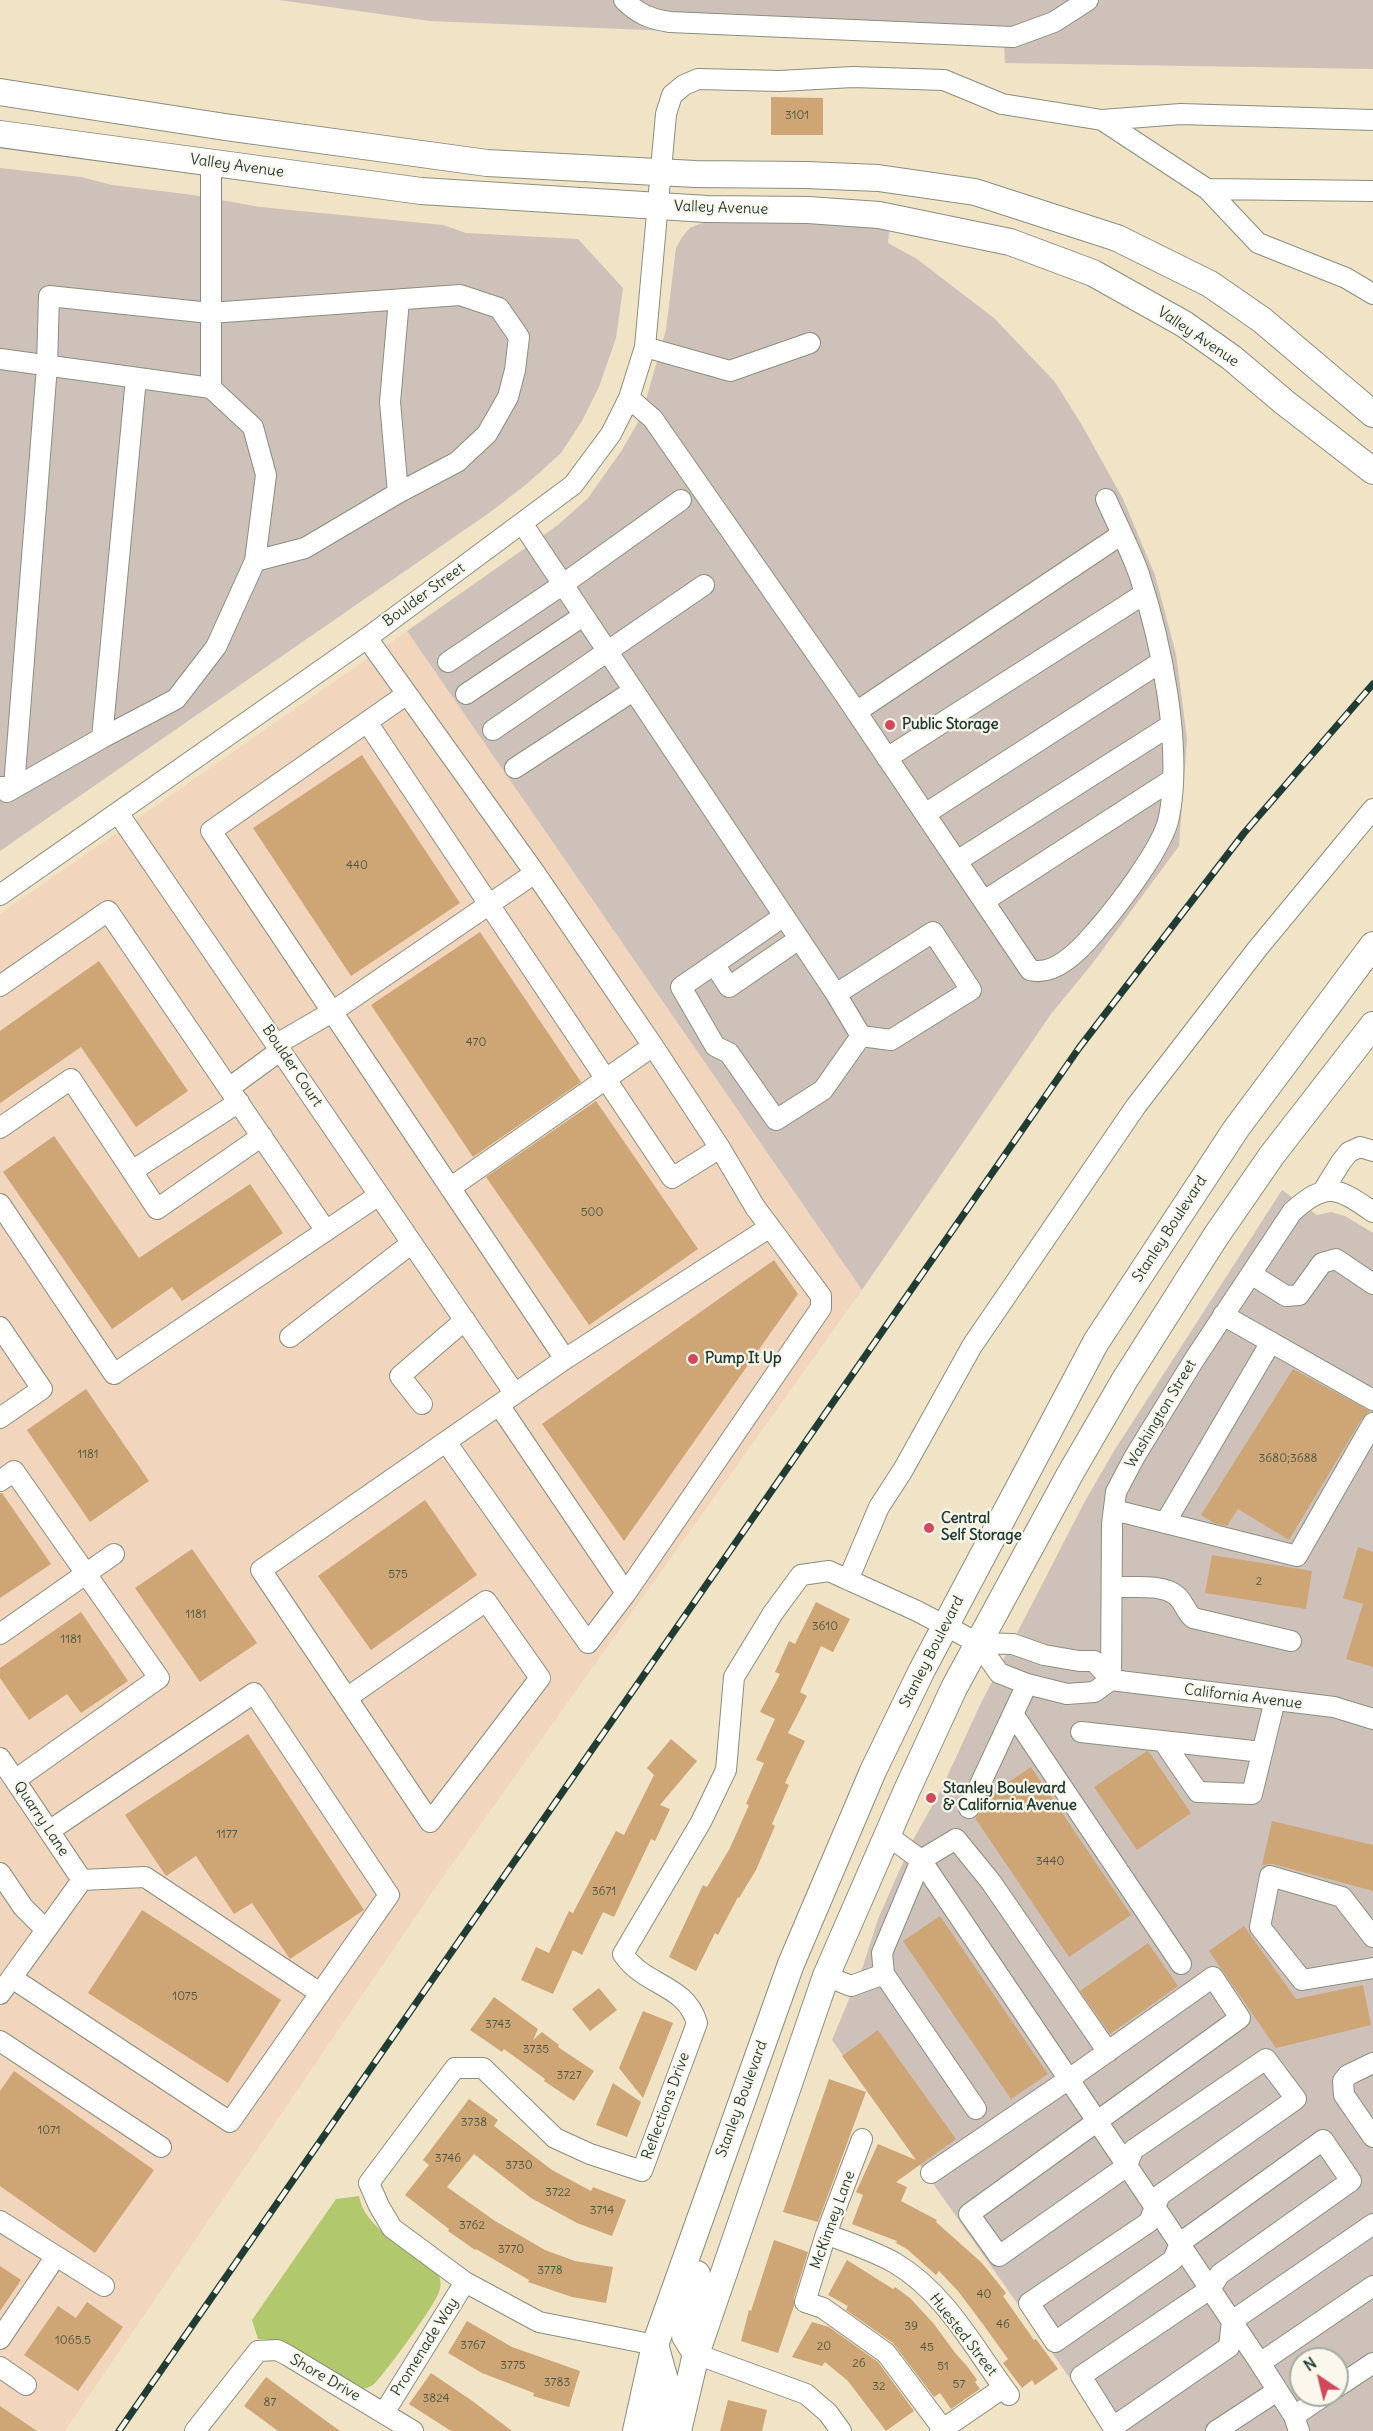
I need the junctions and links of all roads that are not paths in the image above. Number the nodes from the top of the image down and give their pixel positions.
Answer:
1 (624, 0) edge
2 (1088, 0) edge
3 (0, 92) edge
4 (1102, 120) junction
5 (1373, 120) edge
6 (214, 126) junction
7 (0, 134) edge
8 (211, 163) junction
9 (662, 172) junction
10 (1207, 189) junction
11 (1373, 191) edge
12 (659, 205) junction
13 (1373, 294) edge
14 (399, 300) junction
15 (210, 313) junction
16 (810, 343) dead end
17 (645, 347) junction
18 (0, 359) edge
19 (47, 366) junction
20 (136, 378) junction
21 (211, 388) junction
22 (629, 398) junction
23 (1373, 414) edge
24 (1373, 471) edge
25 (398, 493) junction
26 (1106, 499) dead end
27 (681, 500) dead end
28 (522, 523) junction
29 (1122, 534) junction
30 (255, 561) junction
31 (562, 585) junction
32 (704, 585) dead end
33 (1144, 594) junction
34 (583, 616) junction
35 (366, 638) junction
36 (607, 652) junction
37 (448, 662) dead end
38 (1161, 662) junction
39 (633, 691) junction
40 (407, 694) junction
41 (465, 694) dead end
42 (856, 712) junction
43 (367, 722) junction
44 (1171, 725) junction
45 (493, 730) dead end
46 (102, 738) junction
47 (887, 758) junction
48 (515, 768) dead end
49 (1173, 779) junction
50 (5, 790) edge
51 (1373, 809) edge
52 (118, 813) junction
53 (925, 814) junction
54 (957, 861) junction
55 (535, 873) junction
56 (0, 895) edge
57 (984, 902) junction
58 (489, 904) junction
59 (784, 916) junction
60 (799, 939) junction
61 (1373, 945) edge
62 (714, 964) junction
63 (0, 986) edge
64 (836, 994) junction
65 (332, 1012) junction
66 (1373, 1024) edge
67 (861, 1036) junction
68 (653, 1046) junction
69 (279, 1047) junction
70 (605, 1078) junction
71 (234, 1095) junction
72 (0, 1128) edge
73 (262, 1136) junction
74 (720, 1148) junction
75 (1373, 1151) edge
76 (132, 1172) junction
77 (450, 1188) junction
78 (1323, 1191) junction
79 (379, 1195) junction
80 (0, 1204) edge
81 (1373, 1212) edge
82 (770, 1227) junction
83 (326, 1231) junction
84 (412, 1243) junction
85 (1251, 1274) junction
86 (1373, 1284) edge
87 (1223, 1315) junction
88 (465, 1320) junction
89 (0, 1328) edge
90 (290, 1337) dead end
91 (1271, 1342) junction
92 (565, 1359) junction
93 (515, 1394) junction
94 (1373, 1400) edge
95 (422, 1404) dead end
96 (499, 1405) junction
97 (0, 1418) edge
98 (1373, 1423) edge
99 (446, 1442) junction
100 (0, 1481) edge
101 (1114, 1510) junction
102 (1165, 1523) junction
103 (114, 1554) dead end
104 (86, 1574) junction
105 (848, 1580) junction
106 (1112, 1587) junction
107 (626, 1593) junction
108 (945, 1626) junction
109 (0, 1634) edge
110 (1291, 1641) dead end
111 (978, 1643) junction
112 (1111, 1680) junction
113 (1027, 1684) junction
114 (348, 1697) junction
115 (1275, 1700) junction
116 (1013, 1714) junction
117 (1373, 1719) edge
118 (1082, 1732) dead end
119 (1163, 1741) junction
120 (1262, 1752) junction
121 (0, 1758) edge
122 (15, 1780) junction
123 (969, 1808) dead end
124 (49, 1831) junction
125 (887, 1835) junction
126 (921, 1860) junction
127 (0, 1873) edge
128 (82, 1880) junction
129 (46, 1929) junction
130 (1373, 1937) edge
131 (791, 1964) junction
132 (1181, 1964) dead end
133 (1373, 1968) edge
134 (884, 1974) junction
135 (826, 1976) junction
136 (12, 1978) junction
137 (320, 1993) junction
138 (0, 1994) edge
139 (0, 2041) edge
140 (1107, 2052) junction
141 (1373, 2063) edge
142 (1070, 2079) junction
143 (976, 2109) dead end
144 (1099, 2121) junction
145 (733, 2123) junction
146 (1373, 2137) edge
147 (862, 2139) dead end
148 (161, 2147) dead end
149 (1127, 2166) junction
150 (930, 2173) dead end
151 (1156, 2209) junction
152 (0, 2222) edge
153 (1373, 2224) edge
154 (826, 2234) junction
155 (1180, 2243) junction
156 (56, 2256) junction
157 (465, 2282) junction
158 (104, 2286) dead end
159 (1373, 2286) edge
160 (1210, 2289) junction
161 (1232, 2321) junction
162 (0, 2339) edge
163 (655, 2345) junction
164 (696, 2354) junction
165 (1260, 2363) junction
166 (1373, 2363) edge
167 (0, 2367) edge
168 (1349, 2379) edge
169 (26, 2385) dead end
170 (1276, 2391) junction
171 (1313, 2407) edge
172 (384, 2413) junction
173 (1297, 2424) edge
174 (941, 2430) edge
175 (195, 2431) edge
176 (413, 2431) edge
177 (636, 2431) edge
178 (658, 2431) edge
179 (678, 2431) edge
180 (841, 2431) edge
181 (1216, 2431) edge

1 - 2 street
3 - 6 main road
4 - 5 street
4 - 9 street, Boulder Street
4 - 10 street
6 - 8 main road
6 - 9 main road
7 - 8 main road, Valley Avenue
8 - 12 main road, Valley Avenue
8 - 15 street
9 - 12 street, Boulder Street
9 - 23 main road
10 - 11 street
10 - 13 street
12 - 17 street, Boulder Street
12 - 24 main road, Valley Avenue
14 - 15 street
14 - 25 street
14 - 25 street
15 - 19 street
15 - 21 street
16 - 17 street
17 - 22 street, Boulder Street
18 - 19 street
19 - 20 street
19 - 50 street
20 - 21 street
20 - 46 street
21 - 30 street
22 - 28 street, Boulder Street
22 - 42 street
25 - 30 street
26 - 29 street
27 - 31 street
28 - 31 street
28 - 35 street, Boulder Street
29 - 33 street
29 - 42 street
30 - 46 street
31 - 34 street
31 - 37 street
32 - 36 street
33 - 38 street
33 - 47 street
34 - 36 street
34 - 41 street
35 - 40 street
35 - 52 street, Boulder Street
36 - 39 street
36 - 45 street
38 - 44 street
38 - 53 street
39 - 48 street
39 - 59 street
40 - 43 street
40 - 55 street
42 - 47 street
43 - 58 street
43 - 65 street
44 - 49 street
44 - 54 street
46 - 50 street
47 - 53 street
49 - 57 street
49 - 57 street
51 - 105 street
52 - 56 street, Boulder Street
52 - 69 street, Boulder Court
53 - 54 street
54 - 57 street
55 - 58 street
55 - 68 street
58 - 65 street
58 - 70 street
59 - 60 street
59 - 62 street
60 - 62 street
60 - 64 street
61 - 108 main road, Stanley Boulevard
62 - 67 street
63 - 71 street
64 - 67 street
64 - 67 street
65 - 69 street
65 - 77 street
66 - 111 main road
68 - 70 street
68 - 74 street
69 - 71 street
69 - 79 street, Boulder Court
70 - 74 street
70 - 77 street
71 - 73 street
71 - 76 street
72 - 76 street
73 - 76 street
73 - 83 street
74 - 82 street
75 - 78 street
77 - 92 street
78 - 81 street
78 - 85 street, Washington Street
79 - 83 street
79 - 84 street, Boulder Court
80 - 83 street
82 - 92 street
82 - 107 street
84 - 88 street, Boulder Court
84 - 90 street
85 - 86 street
85 - 87 street, Washington Street
87 - 91 street
87 - 101 street, Washington Street
88 - 93 street, Boulder Court
88 - 95 street
89 - 97 street
91 - 94 street
91 - 102 street
92 - 93 street
93 - 96 street
96 - 99 street
96 - 107 street
98 - 102 street
99 - 107 street
99 - 114 street
100 - 104 street
101 - 102 street
101 - 106 street, Washington Street
103 - 104 street
104 - 109 street
104 - 122 street
105 - 108 street, Reflections Drive
105 - 157 street, Reflections Drive
106 - 110 street
106 - 112 street, Washington Street
108 - 111 street
108 - 131 main road, Stanley Boulevard
111 - 112 street
111 - 113 street
111 - 125 main road
112 - 113 street
112 - 115 street, California Avenue
113 - 116 street
114 - 114 street
115 - 117 street, California Avenue
115 - 120 street
116 - 123 street
116 - 132 street
118 - 119 street
119 - 120 street
119 - 120 street
121 - 122 street, Quarry Lane
122 - 124 street, Quarry Lane
124 - 128 street, Quarry Lane
124 - 137 street
125 - 126 street
125 - 135 main road
126 - 134 street
126 - 140 street
126 - 142 street
127 - 129 street
128 - 129 street
128 - 137 street
129 - 136 street
130 - 133 street
131 - 135 main road
131 - 145 main road, Stanley Boulevard
134 - 135 street
134 - 143 street
135 - 164 main road
136 - 137 street
136 - 138 street
139 - 148 street
140 - 142 street
140 - 144 street
141 - 146 street
142 - 144 street
142 - 150 street
144 - 149 street
144 - 149 street
145 - 163 main road, Stanley Boulevard
145 - 164 main road
147 - 154 street, McKinney Lane
149 - 151 street
149 - 151 street
151 - 155 street
151 - 155 street
152 - 156 street
153 - 161 street
154 - 174 street, McKinney Lane
154 - 174 street, Huested Street
155 - 160 street
155 - 160 street
156 - 158 street
156 - 162 street
157 - 163 street, Reflections Drive
157 - 172 street, Promenade Way
159 - 165 street
160 - 161 street
160 - 161 street
161 - 165 street
163 - 177 main road, Stanley Boulevard
163 - 178 main road
164 - 179 main road
164 - 180 street
165 - 170 street
166 - 168 street
167 - 169 street
170 - 173 street
170 - 181 street
171 - 173 street
172 - 175 street, Shore Drive
172 - 176 street, Promenade Way

